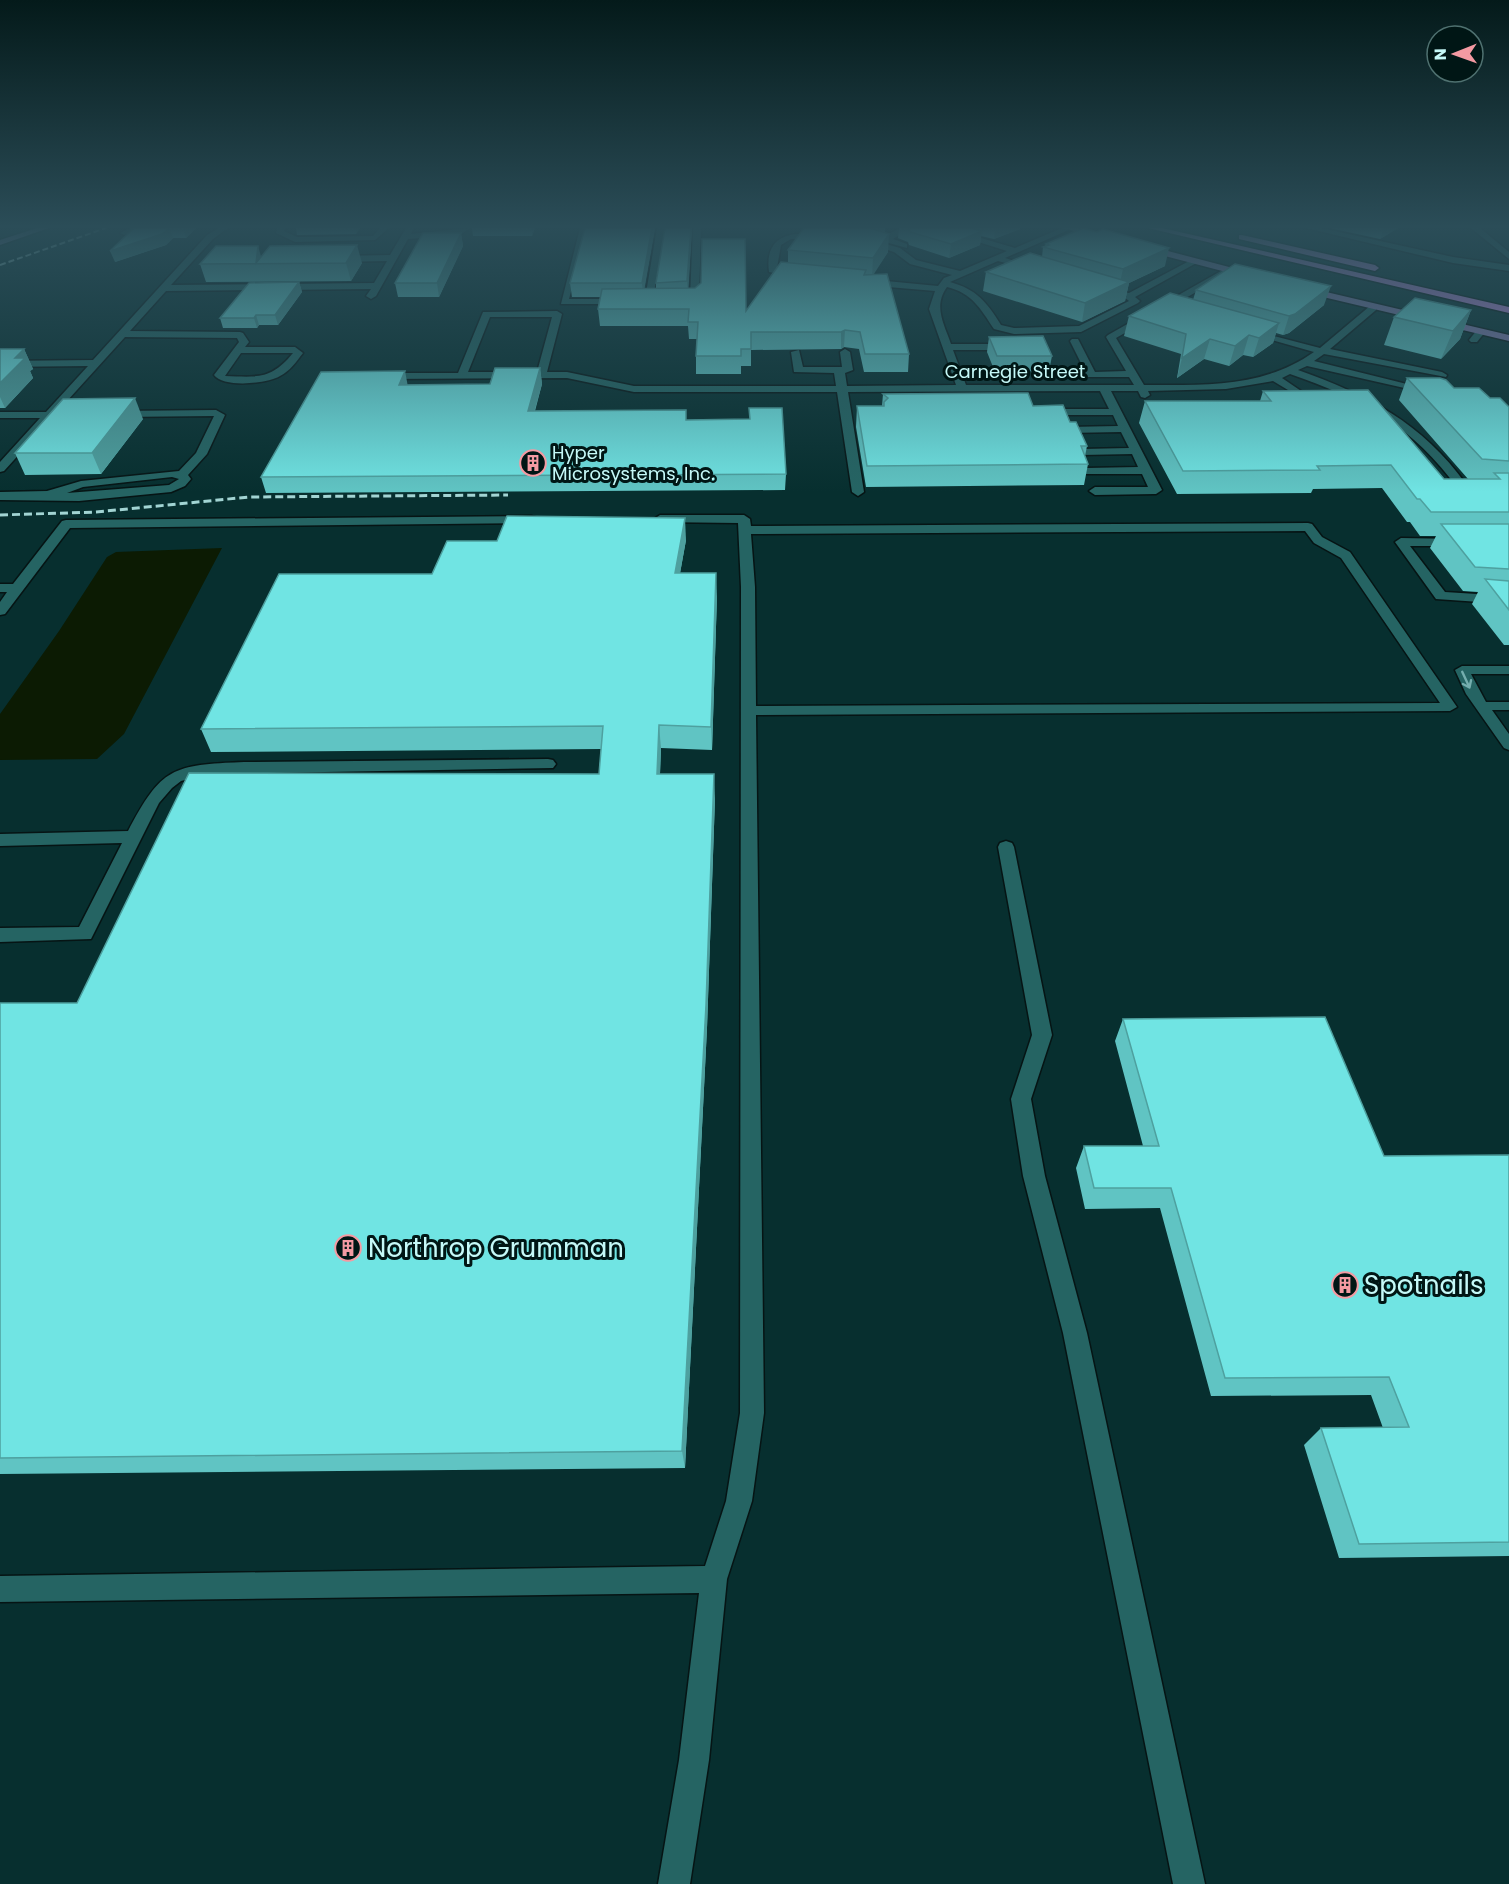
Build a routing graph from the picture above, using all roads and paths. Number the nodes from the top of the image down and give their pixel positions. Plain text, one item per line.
1 (139, 316) edge
2 (485, 316) edge
3 (557, 316) edge
4 (936, 316) edge
5 (990, 316) edge
6 (1106, 316) edge
7 (1149, 316) edge
8 (1363, 316) edge
9 (1402, 316) edge
10 (1242, 329) edge
11 (122, 334) junction
12 (1509, 338) edge
13 (1075, 341) dead end
14 (947, 347) junction
15 (1017, 347) edge
16 (238, 350) junction
17 (1320, 351) junction
18 (796, 352) edge
19 (845, 352) edge
20 (1304, 362) junction
21 (96, 363) junction
22 (0, 364) edge
23 (839, 370) junction
24 (1290, 371) junction
25 (1133, 374) junction
26 (462, 375) junction
27 (542, 375) junction
28 (1442, 375) dead end
29 (367, 376) edge
30 (1274, 377) junction
31 (1104, 388) junction
32 (1140, 388) junction
33 (842, 389) junction
34 (893, 389) junction
35 (962, 389) junction
36 (1005, 389) junction
37 (1442, 396) edge
38 (901, 400) edge
39 (1002, 401) edge
40 (1273, 401) edge
41 (1150, 403) edge
42 (1034, 412) edge
43 (1117, 412) junction
44 (111, 414) edge
45 (0, 415) edge
46 (49, 415) junction
47 (68, 415) edge
48 (39, 425) junction
49 (0, 426) edge
50 (1125, 429) junction
51 (1067, 430) edge
52 (1136, 451) junction
53 (1082, 452) edge
54 (0, 469) edge
55 (1146, 470) junction
56 (1086, 471) edge
57 (1509, 491) edge
58 (858, 492) dead end
59 (1095, 492) dead end
60 (0, 496) edge
61 (645, 519) edge
62 (551, 520) edge
63 (746, 530) junction
64 (1473, 542) edge
65 (9, 588) edge
66 (1509, 600) edge
67 (0, 611) edge
68 (1509, 670) edge
69 (1481, 706) junction
70 (1509, 706) edge
71 (748, 711) junction
72 (1509, 745) edge
73 (548, 764) dead end
74 (133, 837) junction
75 (0, 840) edge
76 (1006, 847) dead end
77 (0, 936) edge
78 (714, 1579) junction
79 (0, 1588) edge
80 (674, 1884) edge
81 (1189, 1884) edge

1 - 11 street
2 - 26 street
3 - 27 street
4 - 14 street
5 - 6 street
7 - 25 street
8 - 17 street, Carnegie Street
9 - 12 main road
10 - 17 street
11 - 16 street
11 - 21 street
13 - 25 street
14 - 15 street
14 - 35 street
16 - 16 street
17 - 20 street, Carnegie Street
17 - 28 street
18 - 23 street
19 - 23 street
20 - 24 street, Carnegie Street
20 - 37 street
21 - 22 street
21 - 46 street
23 - 33 street
24 - 30 street, Carnegie Street
24 - 57 street
25 - 32 street
26 - 27 street, Carnegie Street
26 - 29 street, Carnegie Street
27 - 33 street, Carnegie Street
30 - 32 street, Carnegie Street
30 - 40 street
31 - 32 street, Carnegie Street
31 - 36 street, Carnegie Street
31 - 43 street
32 - 41 street
33 - 34 street, Carnegie Street
33 - 58 street
34 - 35 street, Carnegie Street
34 - 38 street
35 - 36 street, Carnegie Street
36 - 39 street
42 - 43 street
43 - 50 street
44 - 60 street
45 - 46 street
46 - 47 street
46 - 48 street
48 - 49 street
48 - 54 street
50 - 51 street
50 - 52 street
52 - 53 street
52 - 55 street
55 - 56 street
55 - 59 street
61 - 63 street
62 - 65 street
63 - 71 street
63 - 71 street
64 - 66 street
65 - 67 street
68 -> 69 street
69 - 70 street
69 - 72 street
71 - 78 street
73 - 74 street
74 - 75 street
74 - 77 street
76 - 81 street
78 - 79 street
78 - 80 street

